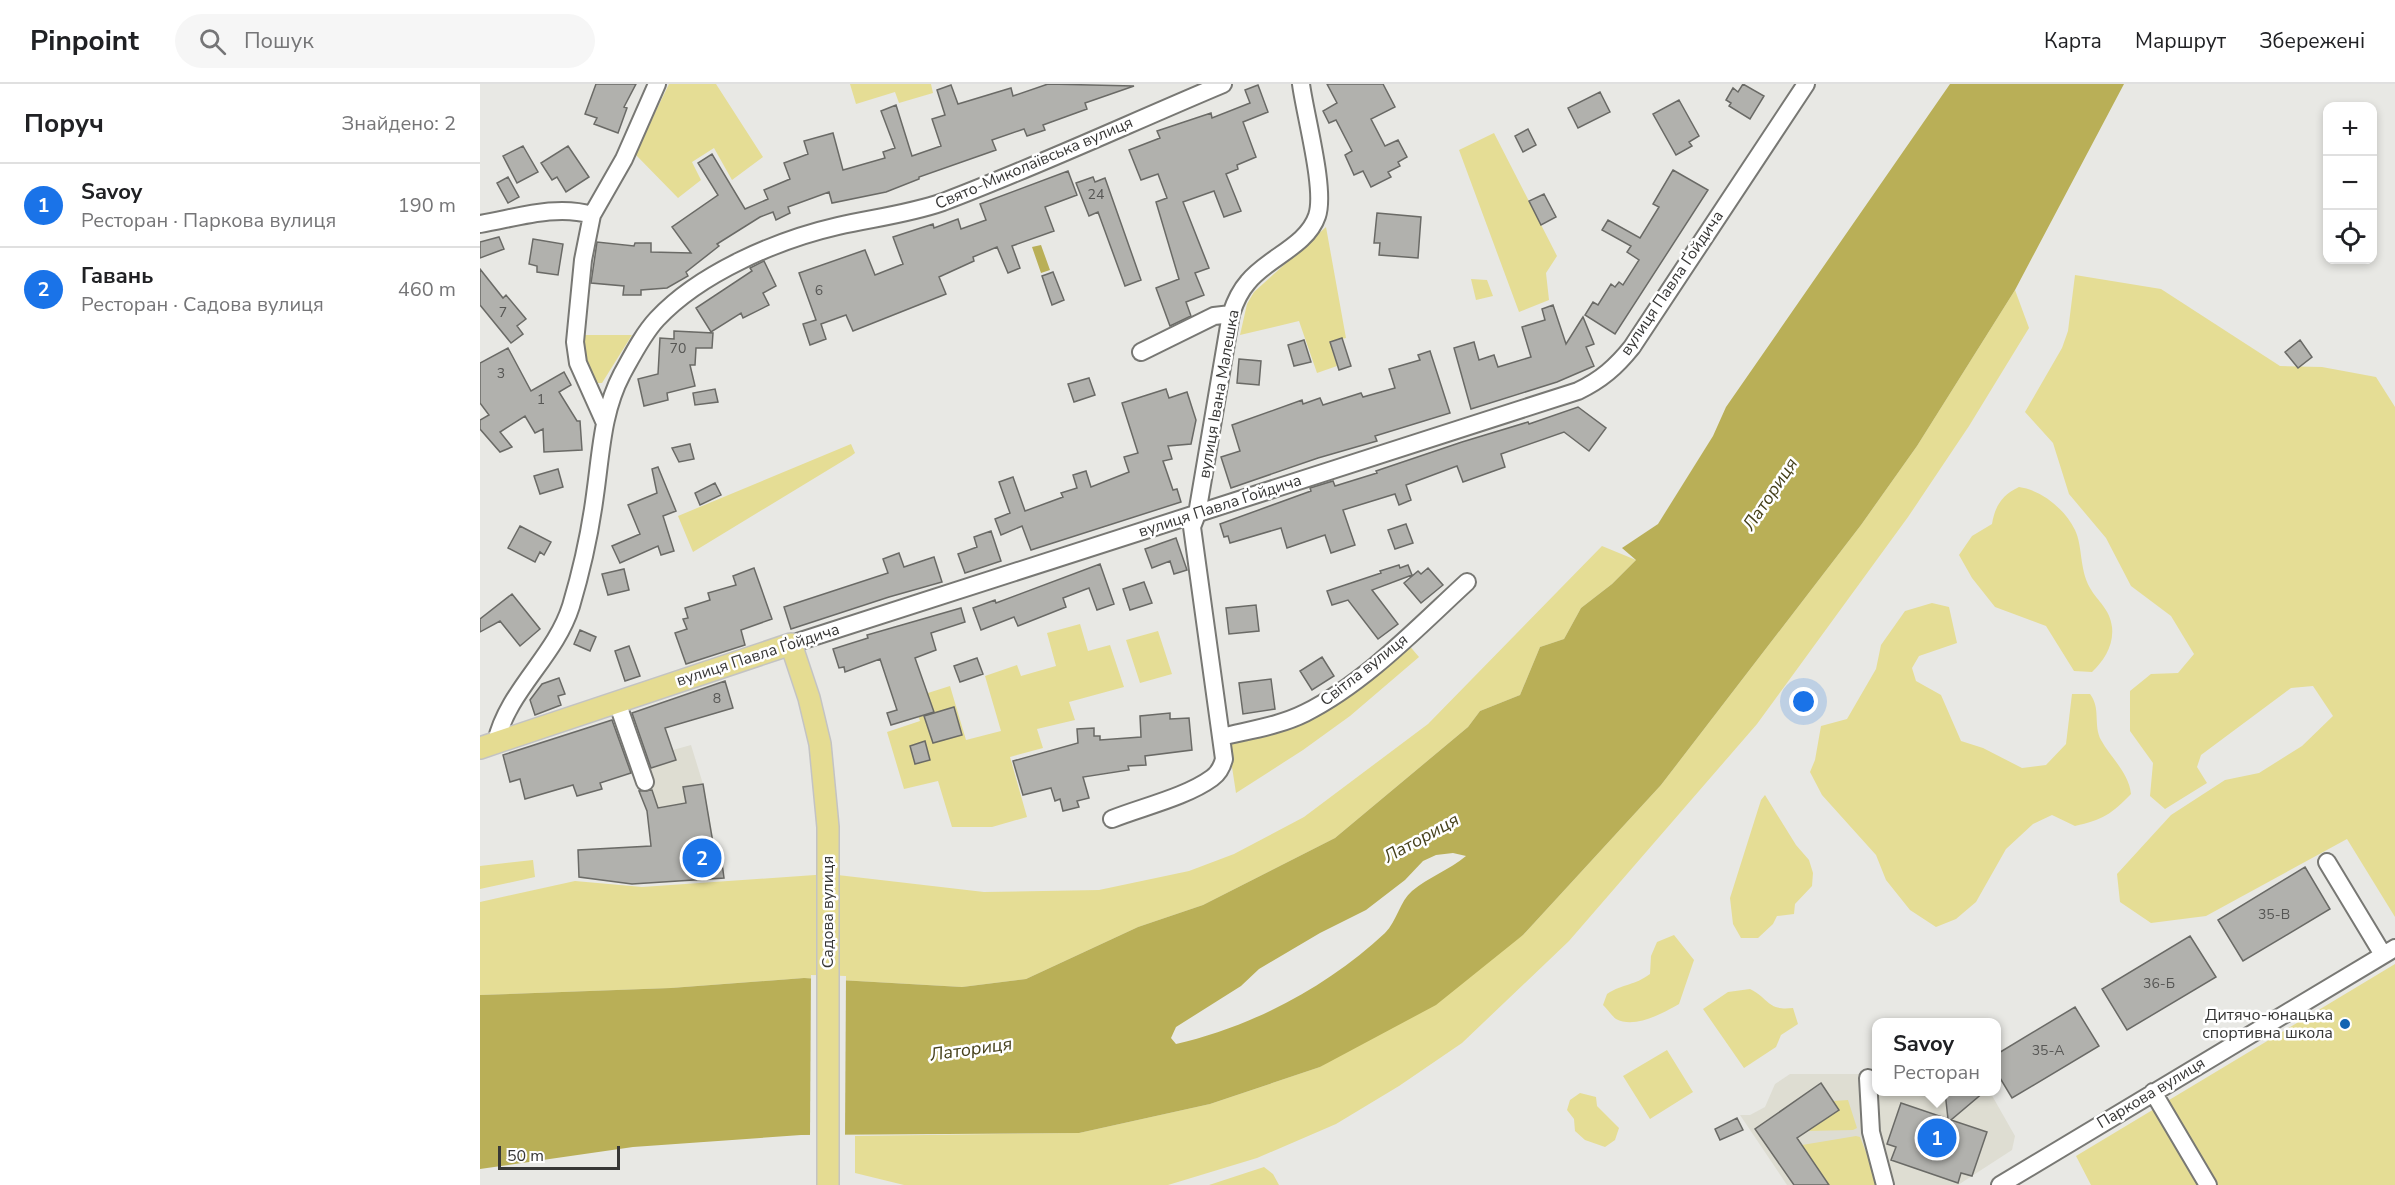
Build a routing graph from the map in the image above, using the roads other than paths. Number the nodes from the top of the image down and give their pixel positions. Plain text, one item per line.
1 (1223, 84) edge
2 (1301, 84) edge
3 (1806, 84) edge
4 (656, 85) edge
5 (592, 215) junction
6 (480, 224) edge
7 (1231, 314) junction
8 (1142, 352) dead end
9 (604, 421) junction
10 (1197, 514) junction
11 (1467, 582) dead end
12 (791, 644) junction
13 (618, 702) junction
14 (1221, 737) junction
15 (488, 745) edge
16 (645, 782) dead end
17 (1112, 819) dead end
18 (2327, 862) dead end
19 (2388, 950) edge
20 (1868, 1078) dead end
21 (2153, 1092) junction
22 (828, 1185) edge
23 (1885, 1185) edge
24 (2000, 1185) edge
25 (2208, 1185) edge

1 - 9 street, Свято-Миколаївська вулиця
2 - 7 street, вулиця Івана Малешка
3 - 10 street, вулиця Павла Ґойдича
4 - 5 street
5 - 6 street
5 - 9 street
7 - 8 street
7 - 10 street, вулиця Івана Малешка
9 - 15 street, Свято-Миколаївська вулиця
10 - 12 street, вулиця Павла Ґойдича
10 - 14 street, вулиця Івана Малешка
11 - 14 street, Світла вулиця
12 - 13 main road, вулиця Павла Ґойдича
12 - 22 main road, Садова вулиця
13 - 15 main road, вулиця Павла Ґойдича
13 - 16 street
14 - 17 street
18 - 19 street
19 - 21 street, Паркова вулиця
20 - 23 street
21 - 24 street, Паркова вулиця
21 - 25 street

